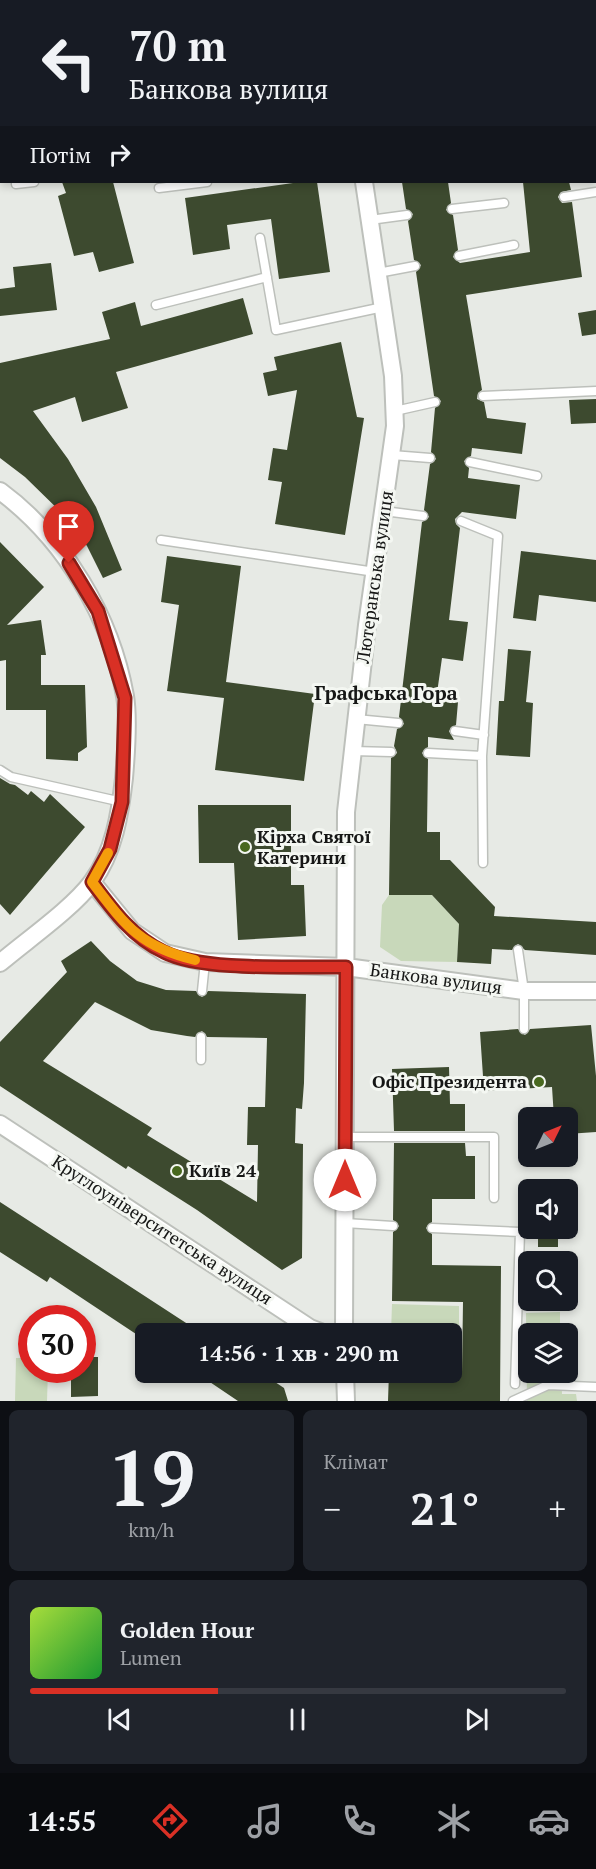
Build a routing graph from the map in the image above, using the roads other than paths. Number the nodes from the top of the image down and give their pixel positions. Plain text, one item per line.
1 (25, 183) edge
2 (199, 183) edge
3 (364, 183) edge
4 (16, 184) dead end
5 (159, 188) dead end
6 (596, 192) edge
7 (564, 197) dead end
8 (504, 203) dead end
9 (452, 210) dead end
10 (407, 215) dead end
11 (369, 220) junction
12 (260, 238) dead end
13 (514, 245) dead end
14 (459, 256) dead end
15 (415, 266) dead end
16 (378, 273) junction
17 (267, 277) junction
18 (156, 305) dead end
19 (383, 307) junction
20 (596, 391) edge
21 (483, 396) dead end
22 (435, 402) dead end
23 (395, 411) junction
24 (392, 455) junction
25 (430, 458) dead end
26 (470, 462) dead end
27 (537, 476) dead end
28 (0, 491) edge
29 (384, 511) junction
30 (423, 516) dead end
31 (461, 521) dead end
32 (161, 540) dead end
33 (375, 572) junction
34 (356, 719) junction
35 (398, 723) dead end
36 (455, 731) dead end
37 (484, 735) junction
38 (353, 752) junction
39 (391, 752) dead end
40 (428, 753) dead end
41 (482, 756) junction
42 (0, 770) edge
43 (122, 802) junction
44 (483, 863) dead end
45 (92, 882) junction
46 (518, 950) dead end
47 (205, 962) junction
48 (0, 963) edge
49 (346, 967) junction
50 (202, 991) dead end
51 (524, 991) junction
52 (596, 991) edge
53 (524, 1029) dead end
54 (201, 1037) dead end
55 (201, 1060) dead end
56 (0, 1124) edge
57 (345, 1137) junction
58 (494, 1198) dead end
59 (345, 1223) junction
60 (393, 1226) dead end
61 (432, 1228) dead end
62 (302, 1323) edge
63 (345, 1323) edge
64 (345, 1383) edge
65 (515, 1384) dead end
66 (596, 1387) edge
67 (346, 1401) edge
68 (513, 1401) edge

1 - 4 lane
2 - 5 lane
3 - 11 street, Лютеранська вулиця
6 - 7 lane
8 - 9 lane
10 - 11 lane
11 - 16 street, Лютеранська вулиця
12 - 17 lane
13 - 14 lane
15 - 16 lane
16 - 19 street, Лютеранська вулиця
17 - 18 lane
17 - 19 lane
19 - 23 street, Лютеранська вулиця
20 - 21 lane
22 - 23 lane
23 - 24 street, Лютеранська вулиця
24 - 25 lane
24 - 29 street, Лютеранська вулиця
26 - 27 lane
28 - 43 street
29 - 30 lane
29 - 33 street, Лютеранська вулиця
31 - 37 lane
32 - 33 lane
33 - 34 street, Лютеранська вулиця
34 - 35 lane
34 - 38 street, Лютеранська вулиця
36 - 37 lane
37 - 41 lane
38 - 39 lane
38 - 49 street, Лютеранська вулиця
40 - 41 lane
41 - 44 lane
42 - 43 lane
43 - 45 street
45 - 47 street, Банкова вулиця
45 - 48 street
46 - 51 lane
47 - 49 street, Банкова вулиця
47 - 50 lane
49 - 51 street, Банкова вулиця
49 - 57 street, Лютеранська вулиця
51 - 52 street, Банкова вулиця
51 - 53 lane
54 - 55 lane
56 - 62 street, Круглоуніверситетська вулиця
57 - 58 lane
57 - 59 street, Лютеранська вулиця
59 - 60 lane
59 - 63 street, Лютеранська вулиця
61 - 65 lane
64 - 67 street
66 - 68 lane

